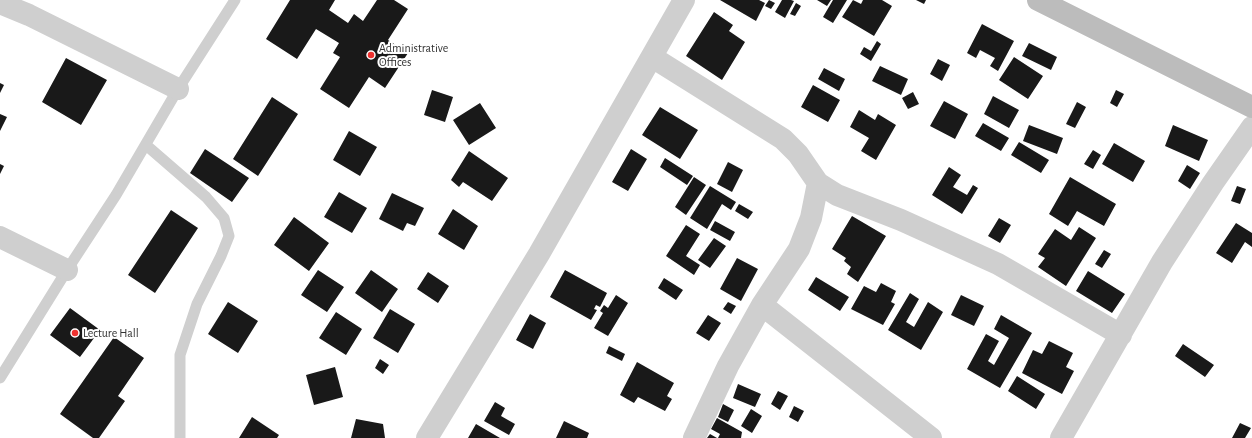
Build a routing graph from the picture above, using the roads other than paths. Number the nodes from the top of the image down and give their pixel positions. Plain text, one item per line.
1 (235, 0) edge
2 (684, 0) edge
3 (1038, 0) edge
4 (0, 3) edge
5 (652, 57) junction
6 (178, 89) junction
7 (1252, 107) edge
8 (1252, 126) edge
9 (146, 144) junction
10 (818, 183) junction
11 (0, 237) edge
12 (67, 270) junction
13 (762, 304) junction
14 (1121, 335) junction
15 (0, 378) edge
16 (180, 438) edge
17 (427, 438) edge
18 (694, 438) edge
19 (931, 438) edge
20 (1061, 438) edge

1 - 6 lane
2 - 5 street
3 - 7 main road
4 - 6 street
5 - 10 street
5 - 17 street
6 - 9 lane
8 - 14 street
9 - 12 lane
9 - 16 lane
10 - 13 street
10 - 14 street
11 - 12 street
12 - 15 lane
13 - 18 street
13 - 19 street
14 - 20 street

